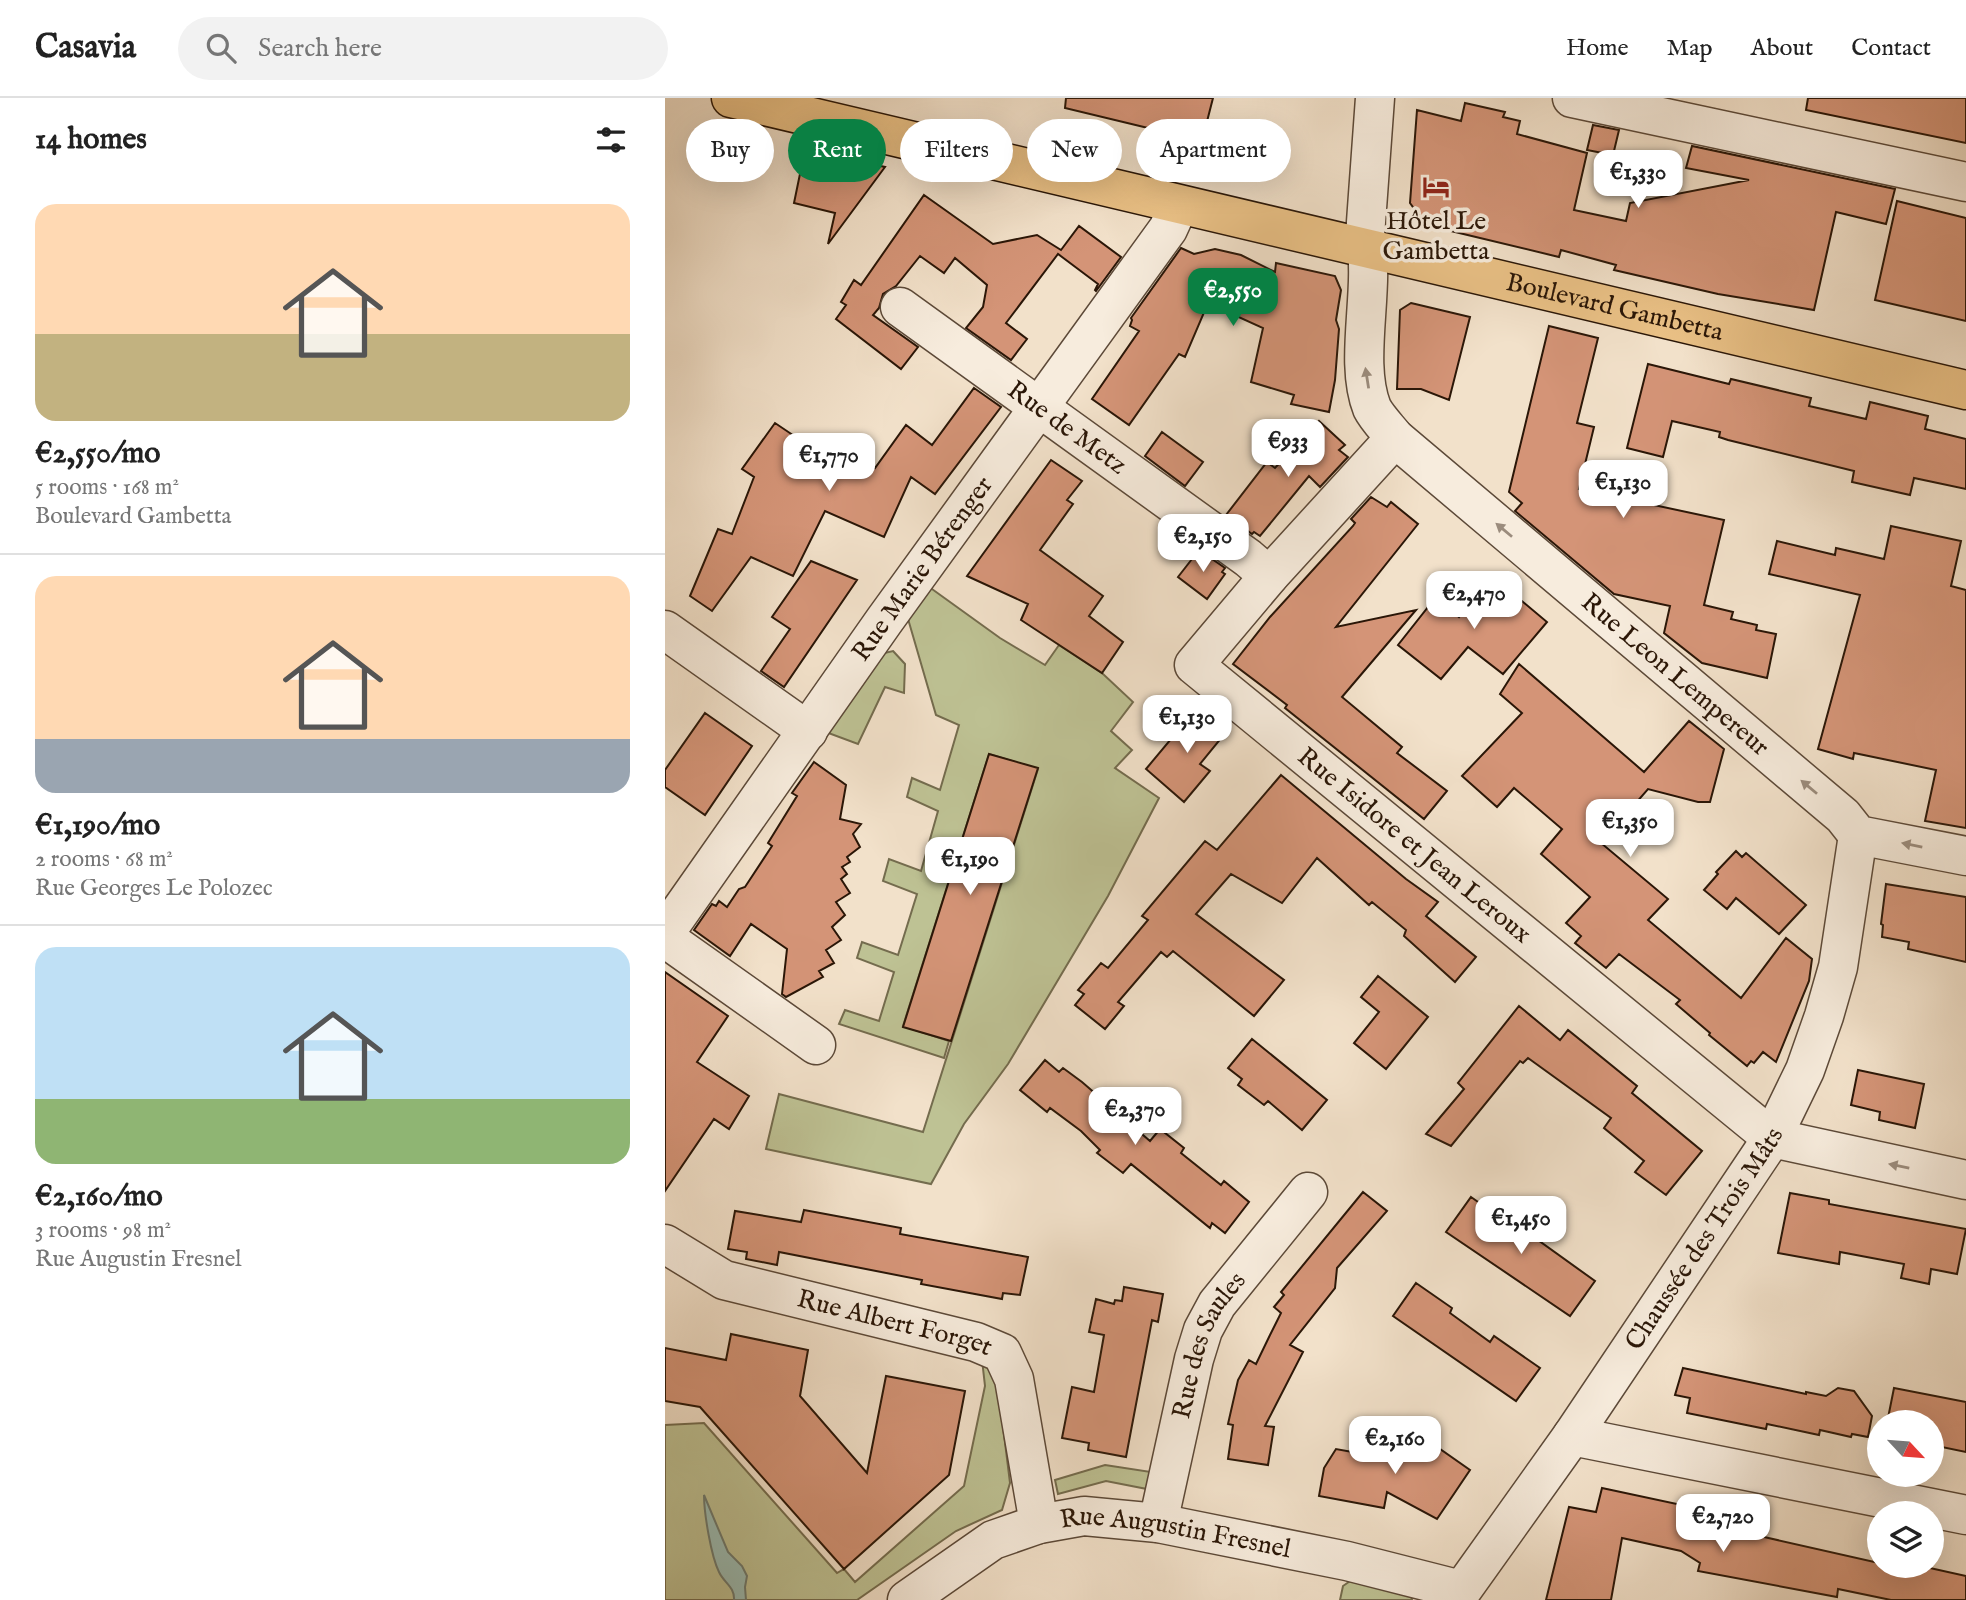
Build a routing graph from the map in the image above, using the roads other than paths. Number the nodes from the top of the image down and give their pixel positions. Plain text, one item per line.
1 (731, 98) edge
2 (1375, 98) edge
3 (1572, 98) edge
4 (1966, 182) edge
5 (1179, 205) junction
6 (1368, 250) junction
7 (900, 307) dead end
8 (1966, 390) edge
9 (1040, 407) junction
10 (1395, 438) junction
11 (1269, 576) junction
12 (665, 630) edge
13 (808, 731) junction
14 (1858, 835) junction
15 (1966, 856) edge
16 (665, 936) edge
17 (815, 1045) dead end
18 (1772, 1138) junction
19 (1966, 1181) edge
20 (1308, 1192) dead end
21 (665, 1244) edge
22 (1572, 1436) junction
23 (1966, 1515) edge
24 (1158, 1523) junction
25 (1039, 1524) junction
26 (1458, 1595) edge
27 (907, 1600) edge

1 - 5 main road, Boulevard Gambetta
2 - 6 street, Rue Leon Lempereur
3 - 4 street
5 - 6 main road, Boulevard Gambetta
5 - 9 street, Rue Marie Bérenger
6 - 8 main road, Boulevard Gambetta
10 -> 6 street, Rue Leon Lempereur
7 - 9 street, Rue de Metz
9 - 11 street, Rue de Metz
9 - 13 street, Rue Marie Bérenger
10 - 11 street, Rue Isidore et Jean Leroux
14 -> 10 street, Rue Leon Lempereur
11 - 18 street, Rue Isidore et Jean Leroux
12 - 13 street
13 - 16 street, Rue Marie Bérenger
15 -> 14 street
14 - 18 street, Chaussée des Trois Mâts
16 - 17 street
19 -> 18 street
18 - 22 street, Chaussée des Trois Mâts
20 - 24 street, Rue des Saules
21 - 25 street, Rue Albert Forget
22 - 23 street
22 - 26 street, Chaussée des Trois Mâts
24 - 25 street, Rue Augustin Fresnel
24 - 26 street, Rue Augustin Fresnel
25 - 27 street, Rue Augustin Fresnel

